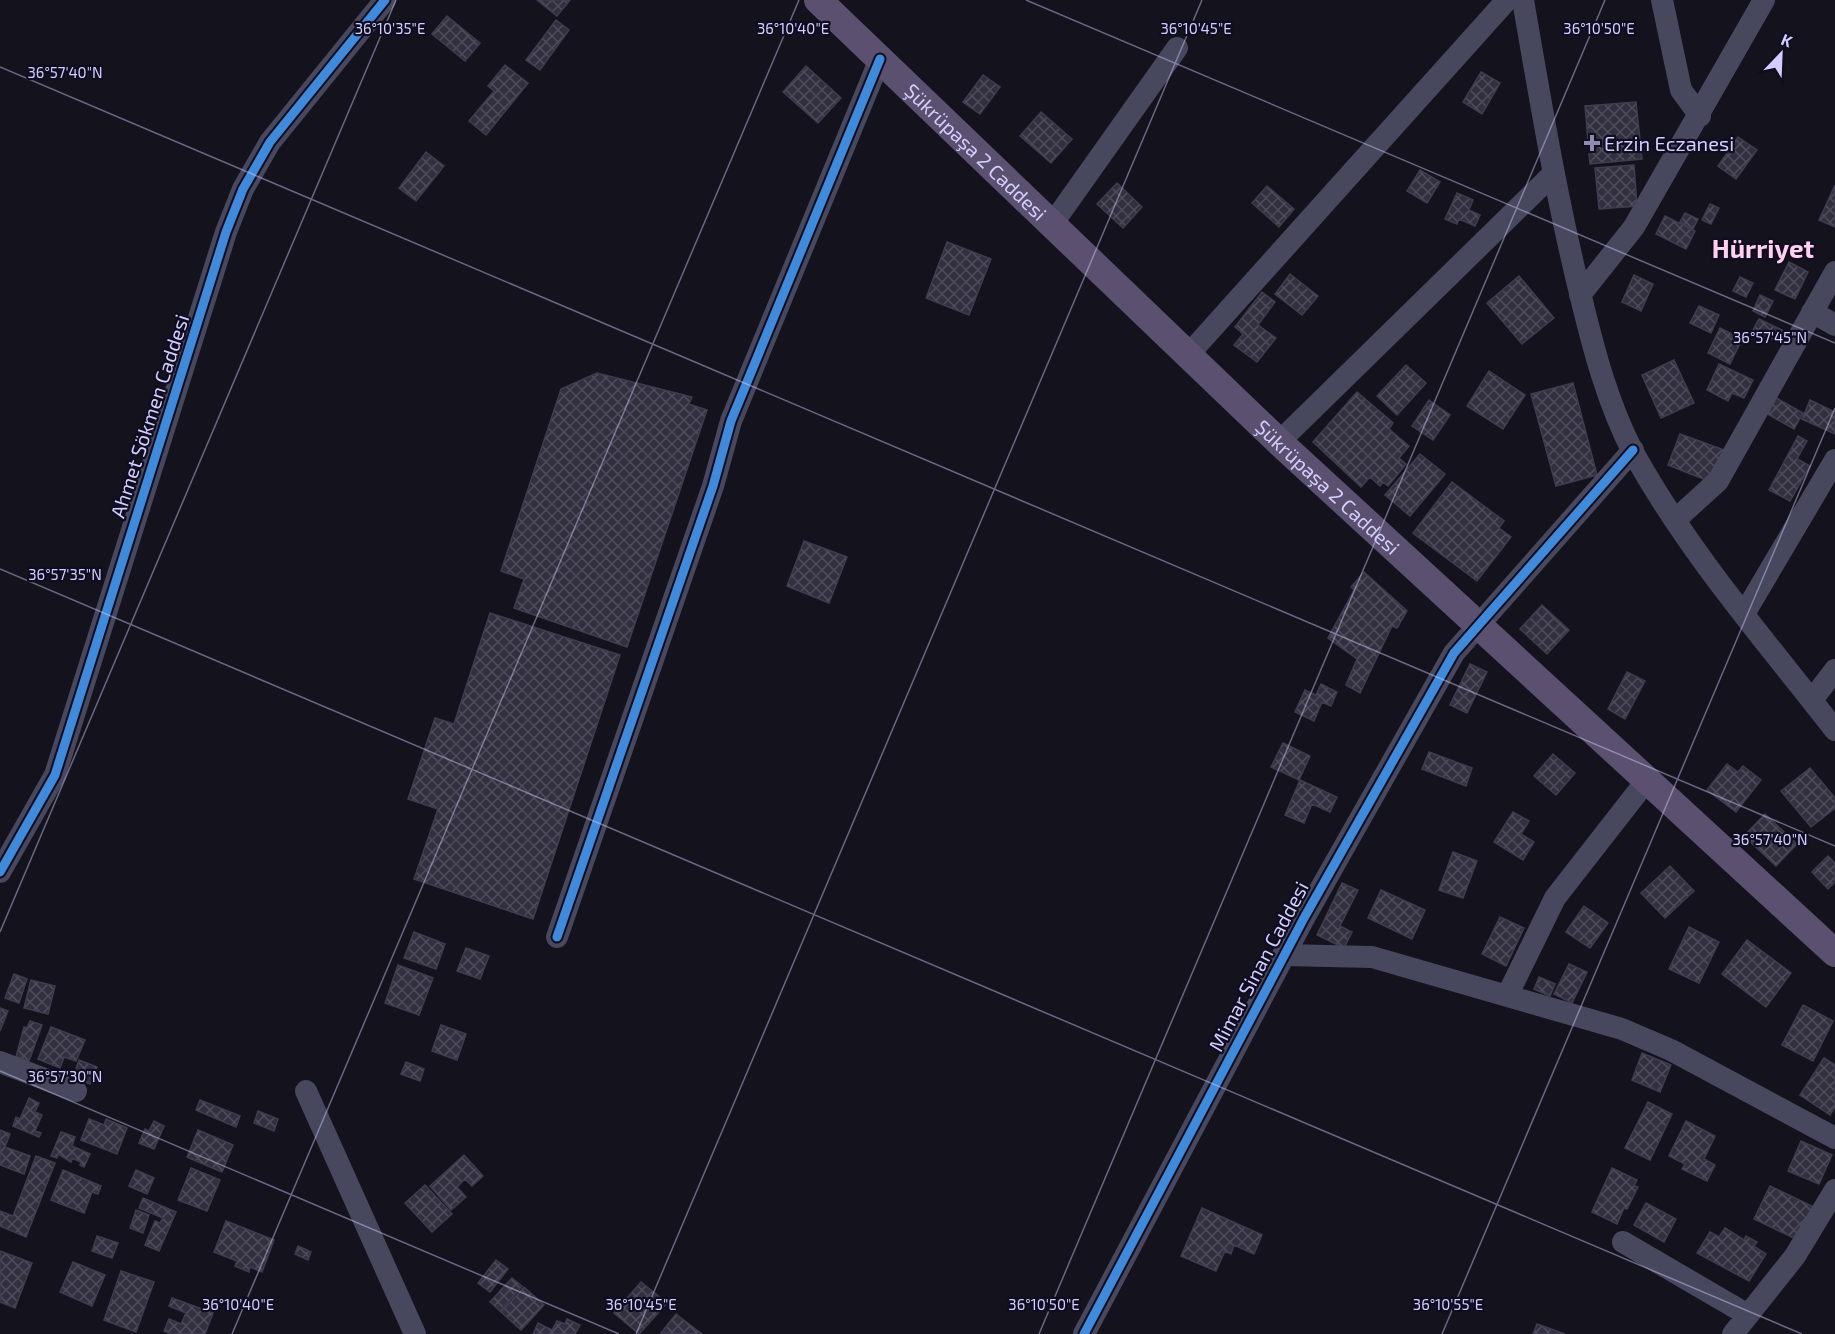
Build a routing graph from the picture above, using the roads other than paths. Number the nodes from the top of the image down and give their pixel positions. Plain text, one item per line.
1 (385, 0) edge
2 (1507, 0) edge
3 (1522, 0) edge
4 (1662, 0) edge
5 (1764, 0) edge
6 (825, 3) edge
7 (1177, 48) dead end
8 (880, 58) junction
9 (1700, 116) junction
10 (1553, 174) junction
11 (1053, 223) junction
12 (1835, 272) edge
13 (1580, 295) junction
14 (1812, 312) junction
15 (1835, 325) edge
16 (1189, 354) junction
17 (1279, 442) junction
18 (1633, 450) junction
19 (1835, 460) edge
20 (1675, 520) junction
21 (1744, 614) junction
22 (1480, 626) junction
23 (1835, 670) edge
24 (1812, 700) junction
25 (1835, 730) edge
26 (1647, 780) junction
27 (0, 872) edge
28 (557, 937) dead end
29 (1835, 953) edge
30 (1283, 955) junction
31 (1508, 994) junction
32 (0, 1062) edge
33 (76, 1091) dead end
34 (306, 1091) dead end
35 (1835, 1138) edge
36 (1835, 1190) edge
37 (1623, 1242) dead end
38 (1748, 1315) junction
39 (415, 1334) edge
40 (1084, 1334) edge
41 (1733, 1334) edge

1 - 27 street, Ahmet Sökmen Caddesi
2 - 16 street
3 - 10 street
4 - 9 street
5 - 9 street
6 - 8 main road, Şükrüpaşa 2 Caddesi
7 - 11 street
8 - 11 main road, Şükrüpaşa 2 Caddesi
8 - 28 street
9 - 13 street
10 - 13 street
10 - 17 street
11 - 16 main road, Şükrüpaşa 2 Caddesi
12 - 14 street
13 - 18 street
14 - 15 street
14 - 20 street
16 - 17 main road, Şükrüpaşa 2 Caddesi
17 - 22 main road, Şükrüpaşa 2 Caddesi
18 - 20 street
18 - 22 street, Mimar Sinan Caddesi
19 - 21 street
20 - 21 street
21 - 24 street
22 - 26 main road, Şükrüpaşa 2 Caddesi
22 - 30 street, Mimar Sinan Caddesi
23 - 24 street
24 - 25 street
26 - 29 main road, Şükrüpaşa 2 Caddesi
26 - 31 street
30 - 31 street
30 - 40 street, Mimar Sinan Caddesi
31 - 35 street
32 - 33 street
34 - 39 street
36 - 38 street
37 - 38 street
38 - 41 street

